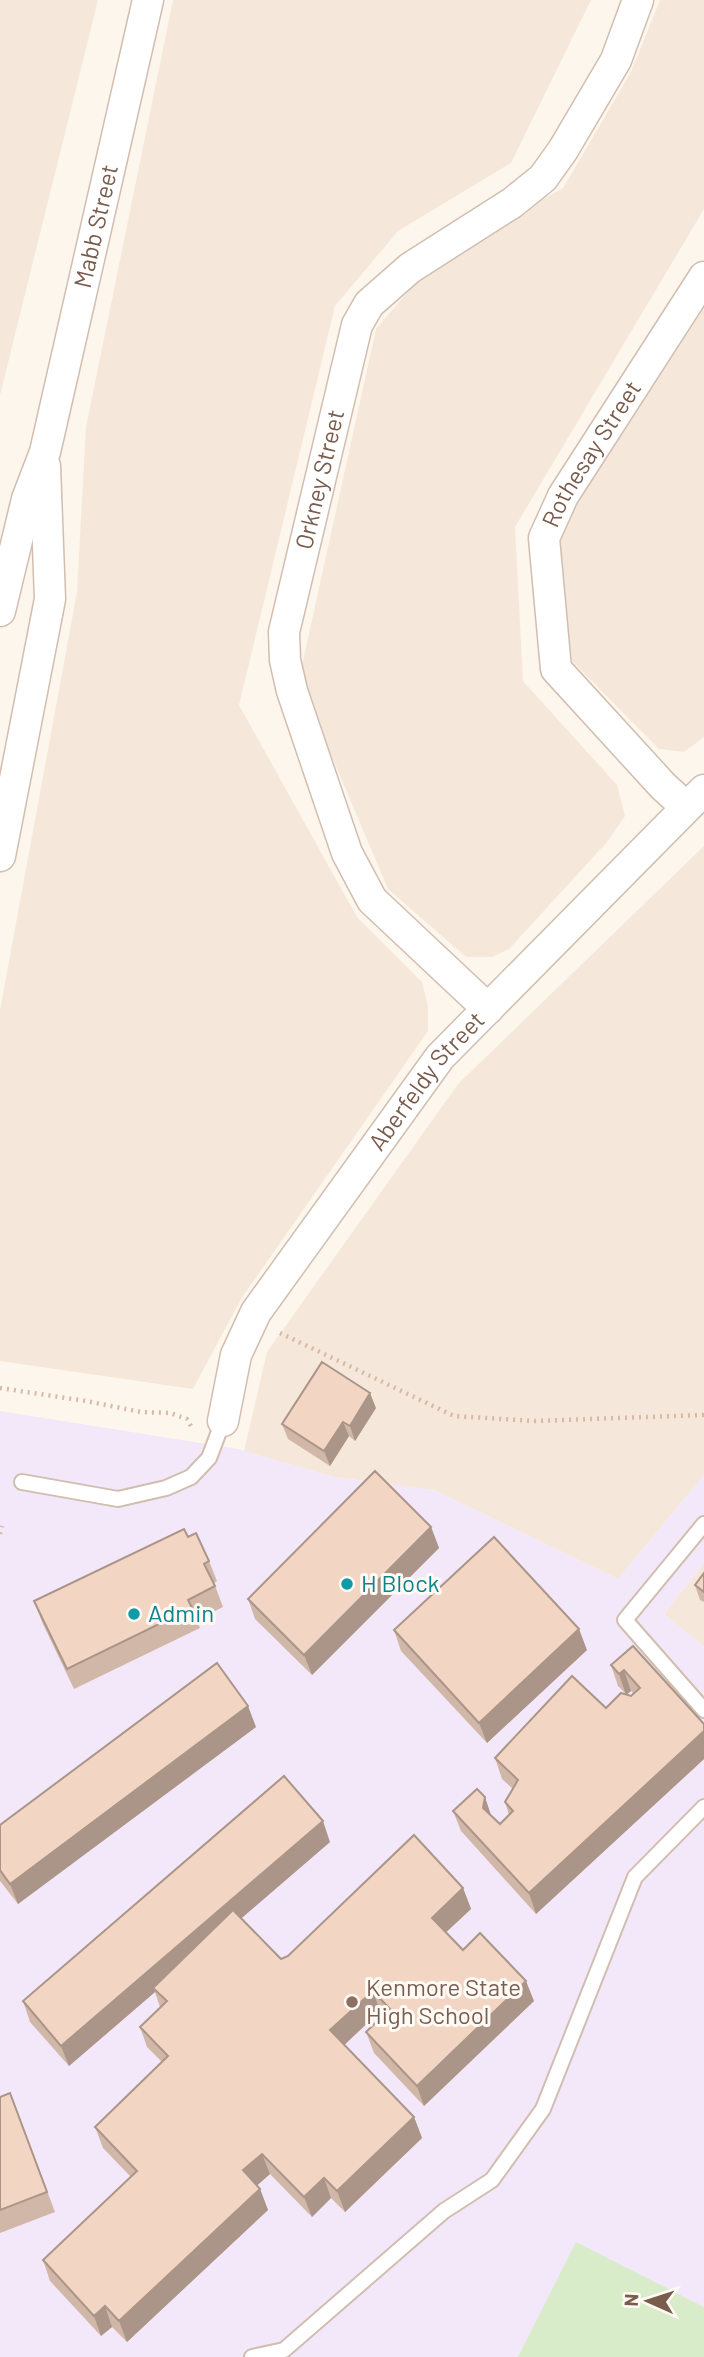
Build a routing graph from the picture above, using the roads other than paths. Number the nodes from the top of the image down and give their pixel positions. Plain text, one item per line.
1 (148, 0) edge
2 (638, 0) edge
3 (704, 277) edge
4 (45, 452) junction
5 (0, 611) edge
6 (695, 799) edge
7 (0, 856) edge
8 (488, 1009) junction
9 (223, 1421) joint
10 (22, 1482) dead end
11 (704, 1524) edge
12 (704, 1710) edge
13 (704, 1807) edge
14 (252, 2357) edge

1 - 4 street, Mabb Street
2 - 8 street, Orkney Street
3 - 6 street, Rothesay Street
4 - 5 street, Mabb Street
4 - 7 street, Mabb Street
6 - 8 street, Aberfeldy Street
8 - 9 street, Aberfeldy Street
9 - 10 lane
11 - 12 lane
13 - 14 lane

